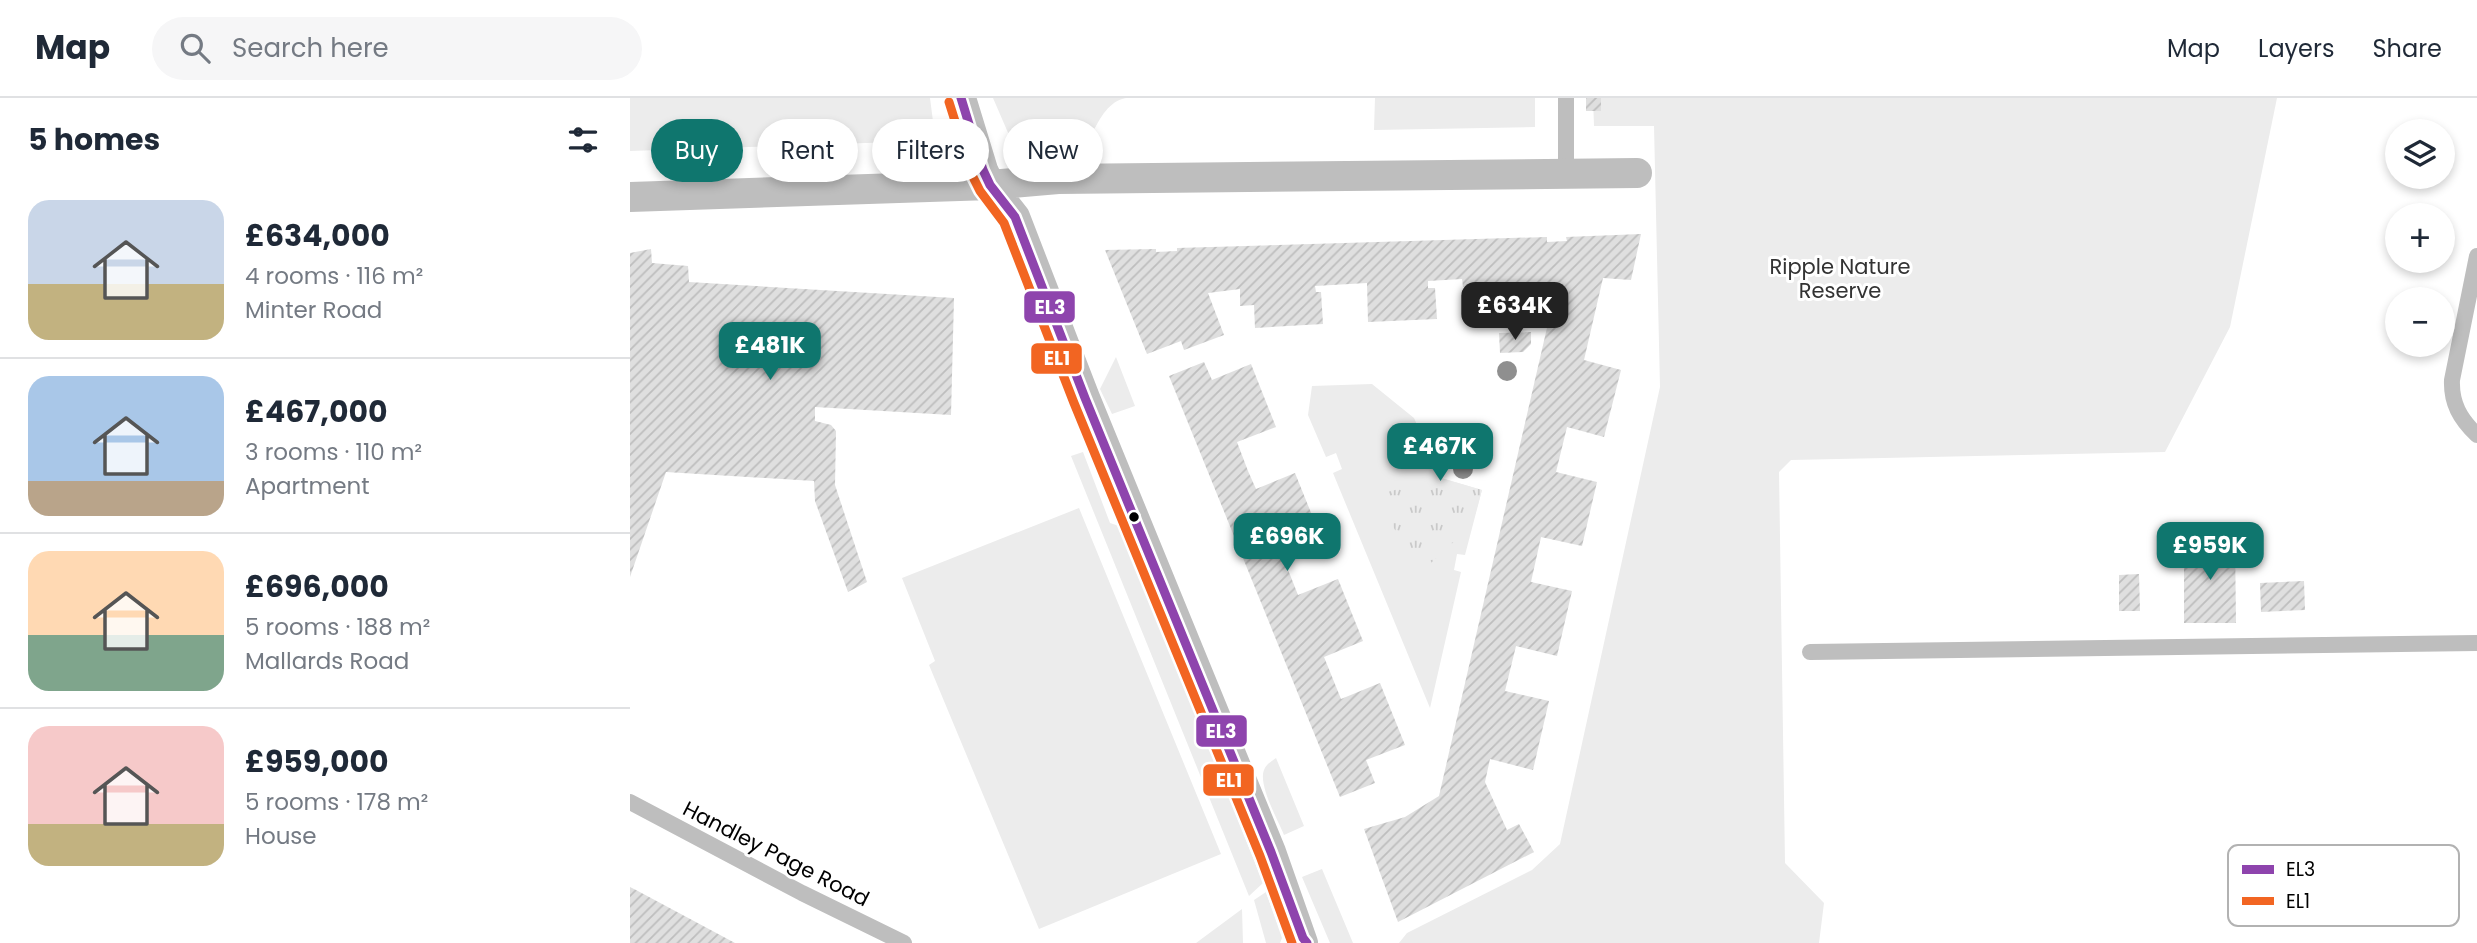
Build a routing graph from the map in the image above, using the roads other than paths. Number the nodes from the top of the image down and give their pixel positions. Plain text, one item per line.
1 (961, 98) edge
2 (1566, 98) edge
3 (1566, 172) junction
4 (1637, 173) dead end
5 (990, 185) junction
6 (630, 197) edge
7 (2477, 256) edge
8 (2477, 435) edge
9 (2477, 643) edge
10 (1810, 652) dead end
11 (630, 802) edge
12 (1304, 941) edge
13 (904, 943) edge

1 - 5 street
2 - 3 lane
3 - 4 street
3 - 5 street
5 - 6 street
5 - 12 street
7 - 8 lane
9 - 10 lane
11 - 13 lane, Handley Page Road

